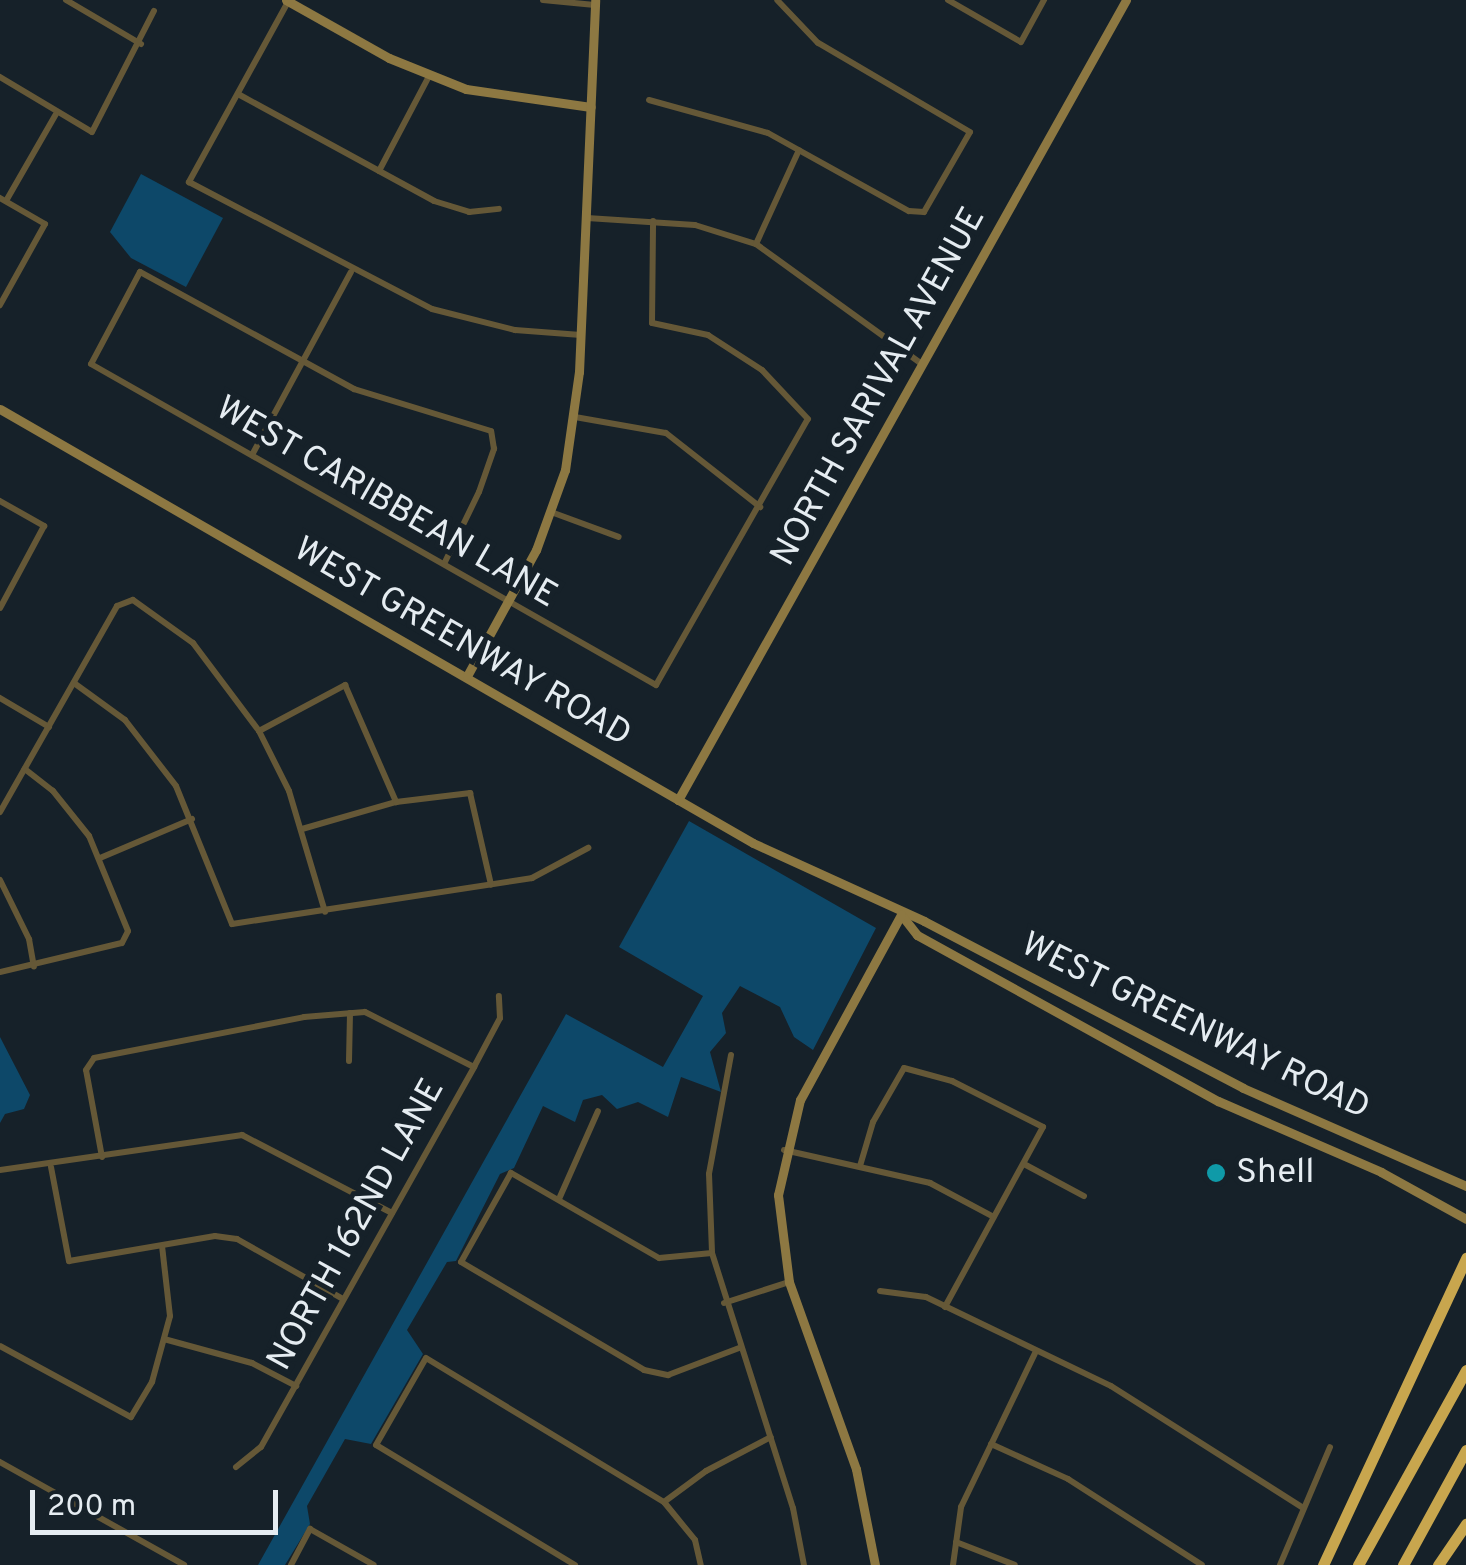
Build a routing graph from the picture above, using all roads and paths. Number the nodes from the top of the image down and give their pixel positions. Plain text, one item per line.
1 (66, 0) edge
2 (288, 0) edge
3 (544, 0) edge
4 (777, 0) edge
5 (948, 0) edge
6 (1044, 0) edge
7 (1126, 0) edge
8 (595, 2) edge
9 (154, 11) dead end
10 (142, 44) junction
11 (429, 76) junction
12 (0, 77) edge
13 (238, 94) junction
14 (649, 100) dead end
15 (592, 107) junction
16 (56, 114) junction
17 (799, 150) junction
18 (379, 171) junction
19 (3, 200) edge
20 (499, 208) dead end
21 (588, 218) junction
22 (652, 221) junction
23 (756, 244) junction
24 (351, 272) junction
25 (0, 306) edge
26 (581, 335) junction
27 (301, 363) junction
28 (923, 365) junction
29 (0, 409) edge
30 (575, 417) junction
31 (252, 456) junction
32 (0, 501) edge
33 (760, 507) junction
34 (552, 512) junction
35 (618, 537) dead end
36 (444, 564) junction
37 (509, 602) junction
38 (0, 608) edge
39 (466, 676) junction
40 (74, 683) junction
41 (0, 698) edge
42 (49, 727) junction
43 (259, 731) junction
44 (25, 769) junction
45 (678, 800) junction
46 (396, 802) junction
47 (0, 812) edge
48 (192, 819) junction
49 (302, 829) junction
50 (588, 848) dead end
51 (100, 858) junction
52 (0, 880) edge
53 (491, 885) junction
54 (325, 912) junction
55 (901, 915) junction
56 (34, 966) junction
57 (0, 972) edge
58 (499, 996) dead end
59 (350, 1012) junction
60 (732, 1055) dead end
61 (349, 1061) dead end
62 (474, 1067) junction
63 (598, 1110) dead end
64 (784, 1150) junction
65 (102, 1158) junction
66 (1024, 1164) junction
67 (860, 1166) junction
68 (51, 1167) junction
69 (0, 1170) edge
70 (1466, 1186) edge
71 (1084, 1196) dead end
72 (559, 1198) junction
73 (392, 1212) junction
74 (994, 1217) junction
75 (1466, 1219) edge
76 (162, 1246) junction
77 (712, 1253) junction
78 (1466, 1258) edge
79 (789, 1282) junction
80 (880, 1292) dead end
81 (344, 1299) junction
82 (724, 1303) junction
83 (945, 1307) junction
84 (164, 1339) junction
85 (0, 1346) edge
86 (739, 1348) junction
87 (1036, 1353) junction
88 (1466, 1370) edge
89 (296, 1386) junction
90 (771, 1438) junction
91 (991, 1444) junction
92 (1330, 1446) dead end
93 (1466, 1450) edge
94 (0, 1462) edge
95 (236, 1467) dead end
96 (664, 1502) junction
97 (1303, 1508) junction
98 (1466, 1524) edge
99 (956, 1542) junction
100 (184, 1565) edge
101 (291, 1565) edge
102 (374, 1565) edge
103 (575, 1565) edge
104 (701, 1565) edge
105 (804, 1565) edge
106 (875, 1565) edge
107 (953, 1565) edge
108 (1014, 1565) edge
109 (1202, 1565) edge
110 (1280, 1565) edge
111 (1323, 1565) edge
112 (1358, 1565) edge
113 (1402, 1565) edge
114 (1438, 1565) edge

1 - 10 street
2 - 11 main road
2 - 13 street
3 - 8 street
4 - 17 street
5 - 6 street
7 - 28 main road, NORTH SARIVAL AVENUE
8 - 15 main road
9 - 10 street
10 - 16 street
11 - 15 main road
11 - 18 street
12 - 16 street
13 - 18 street
13 - 24 street
14 - 17 street
15 - 21 main road
16 - 19 street
17 - 23 street
18 - 20 street
19 - 25 street
21 - 22 street
21 - 26 main road
22 - 23 street
22 - 33 street
23 - 28 street
24 - 26 street
24 - 27 street
26 - 30 main road
27 - 31 street
27 - 31 street, WEST CARIBBEAN LANE
27 - 36 street
28 - 45 main road, NORTH SARIVAL AVENUE
29 - 39 main road, WEST GREENWAY ROAD
30 - 33 street
30 - 34 main road
31 - 36 street, WEST CARIBBEAN LANE
32 - 38 street
33 - 37 street, WEST CARIBBEAN LANE
34 - 35 street
34 - 37 main road
36 - 37 street, WEST CARIBBEAN LANE
37 - 39 main road
39 - 45 main road, WEST GREENWAY ROAD
40 - 42 street
40 - 43 street
40 - 48 street
41 - 42 street
42 - 44 street
43 - 46 street
43 - 49 street
44 - 47 street
44 - 51 street
45 - 55 main road, WEST GREENWAY ROAD
46 - 49 street
46 - 53 street
48 - 51 street
48 - 54 street
49 - 54 street
50 - 53 street
51 - 56 street
52 - 56 street
53 - 54 street
55 - 64 main road
55 - 70 main road, WEST GREENWAY ROAD
55 - 75 main road, WEST GREENWAY ROAD
56 - 57 street
58 - 62 street, NORTH 162ND LANE
59 - 61 street
59 - 62 street
59 - 65 street
60 - 77 street
62 - 73 street, NORTH 162ND LANE
63 - 72 street
64 - 67 street
64 - 79 main road
65 - 68 street
65 - 73 street
66 - 67 street
66 - 71 street
66 - 74 street
67 - 74 street
68 - 69 street
68 - 76 street
72 - 77 street
72 - 86 street
73 - 81 street, NORTH 162ND LANE
74 - 83 street
76 - 81 street
76 - 84 street
77 - 82 street
78 - 111 highway
79 - 82 street
79 - 106 main road
80 - 83 street
81 - 89 street, NORTH 162ND LANE
82 - 86 street
83 - 87 street
84 - 85 street
84 - 89 street
86 - 90 street
87 - 91 street
87 - 97 street
88 - 112 highway
89 - 95 street, NORTH 162ND LANE
90 - 96 street
90 - 105 street
91 - 99 street
91 - 109 street
92 - 97 street
93 - 113 highway
94 - 100 street
96 - 103 street
96 - 104 street
97 - 110 street
98 - 114 highway
99 - 107 street
99 - 108 street
101 - 102 street

